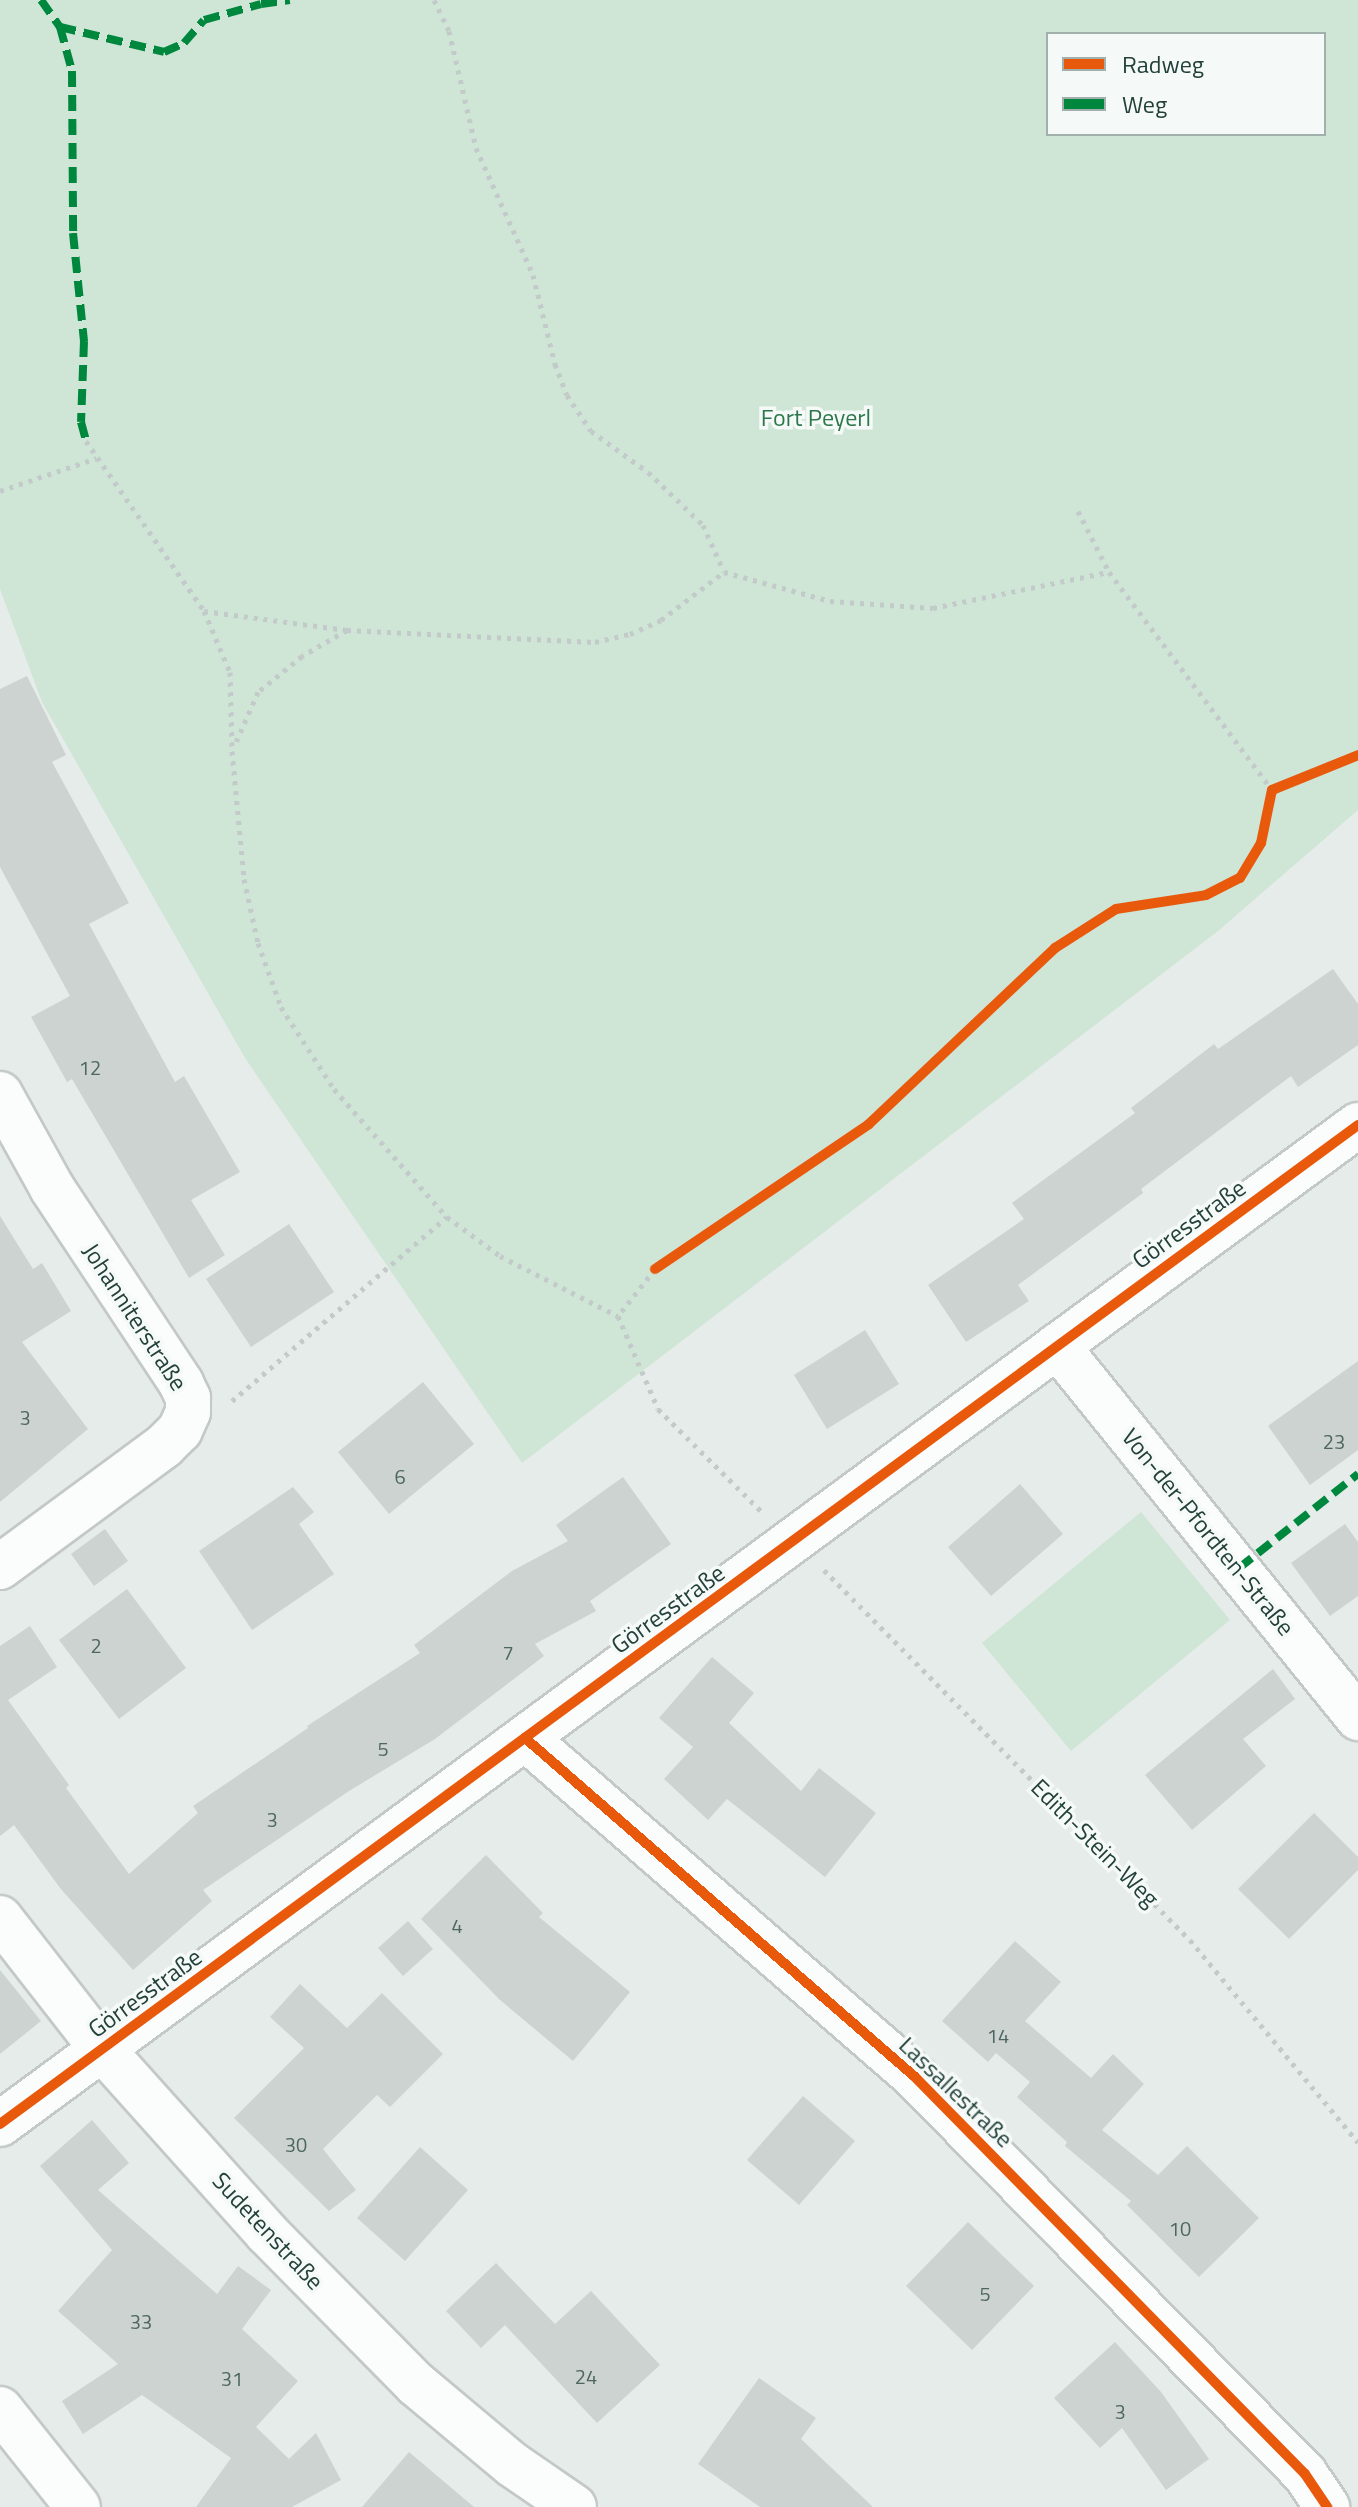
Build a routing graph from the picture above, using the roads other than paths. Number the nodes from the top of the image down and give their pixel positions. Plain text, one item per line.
1 (0, 1094) edge
2 (1358, 1125) edge
3 (1057, 1346) junction
4 (0, 1567) edge
5 (1358, 1718) edge
6 (525, 1738) junction
7 (0, 1918) edge
8 (102, 2049) junction
9 (0, 2124) edge
10 (0, 2409) edge
11 (78, 2507) edge
12 (574, 2507) edge
13 (1327, 2507) edge

1 - 4 street, Johanniterstraße
2 - 3 street, Görresstraße
3 - 5 street, Von-der-Pfordten-Straße
3 - 6 street, Görresstraße
6 - 8 street, Görresstraße
6 - 13 street, Lassallestraße
7 - 8 street, Sudetenstraße
8 - 9 street, Görresstraße
8 - 12 street, Sudetenstraße
10 - 11 street

